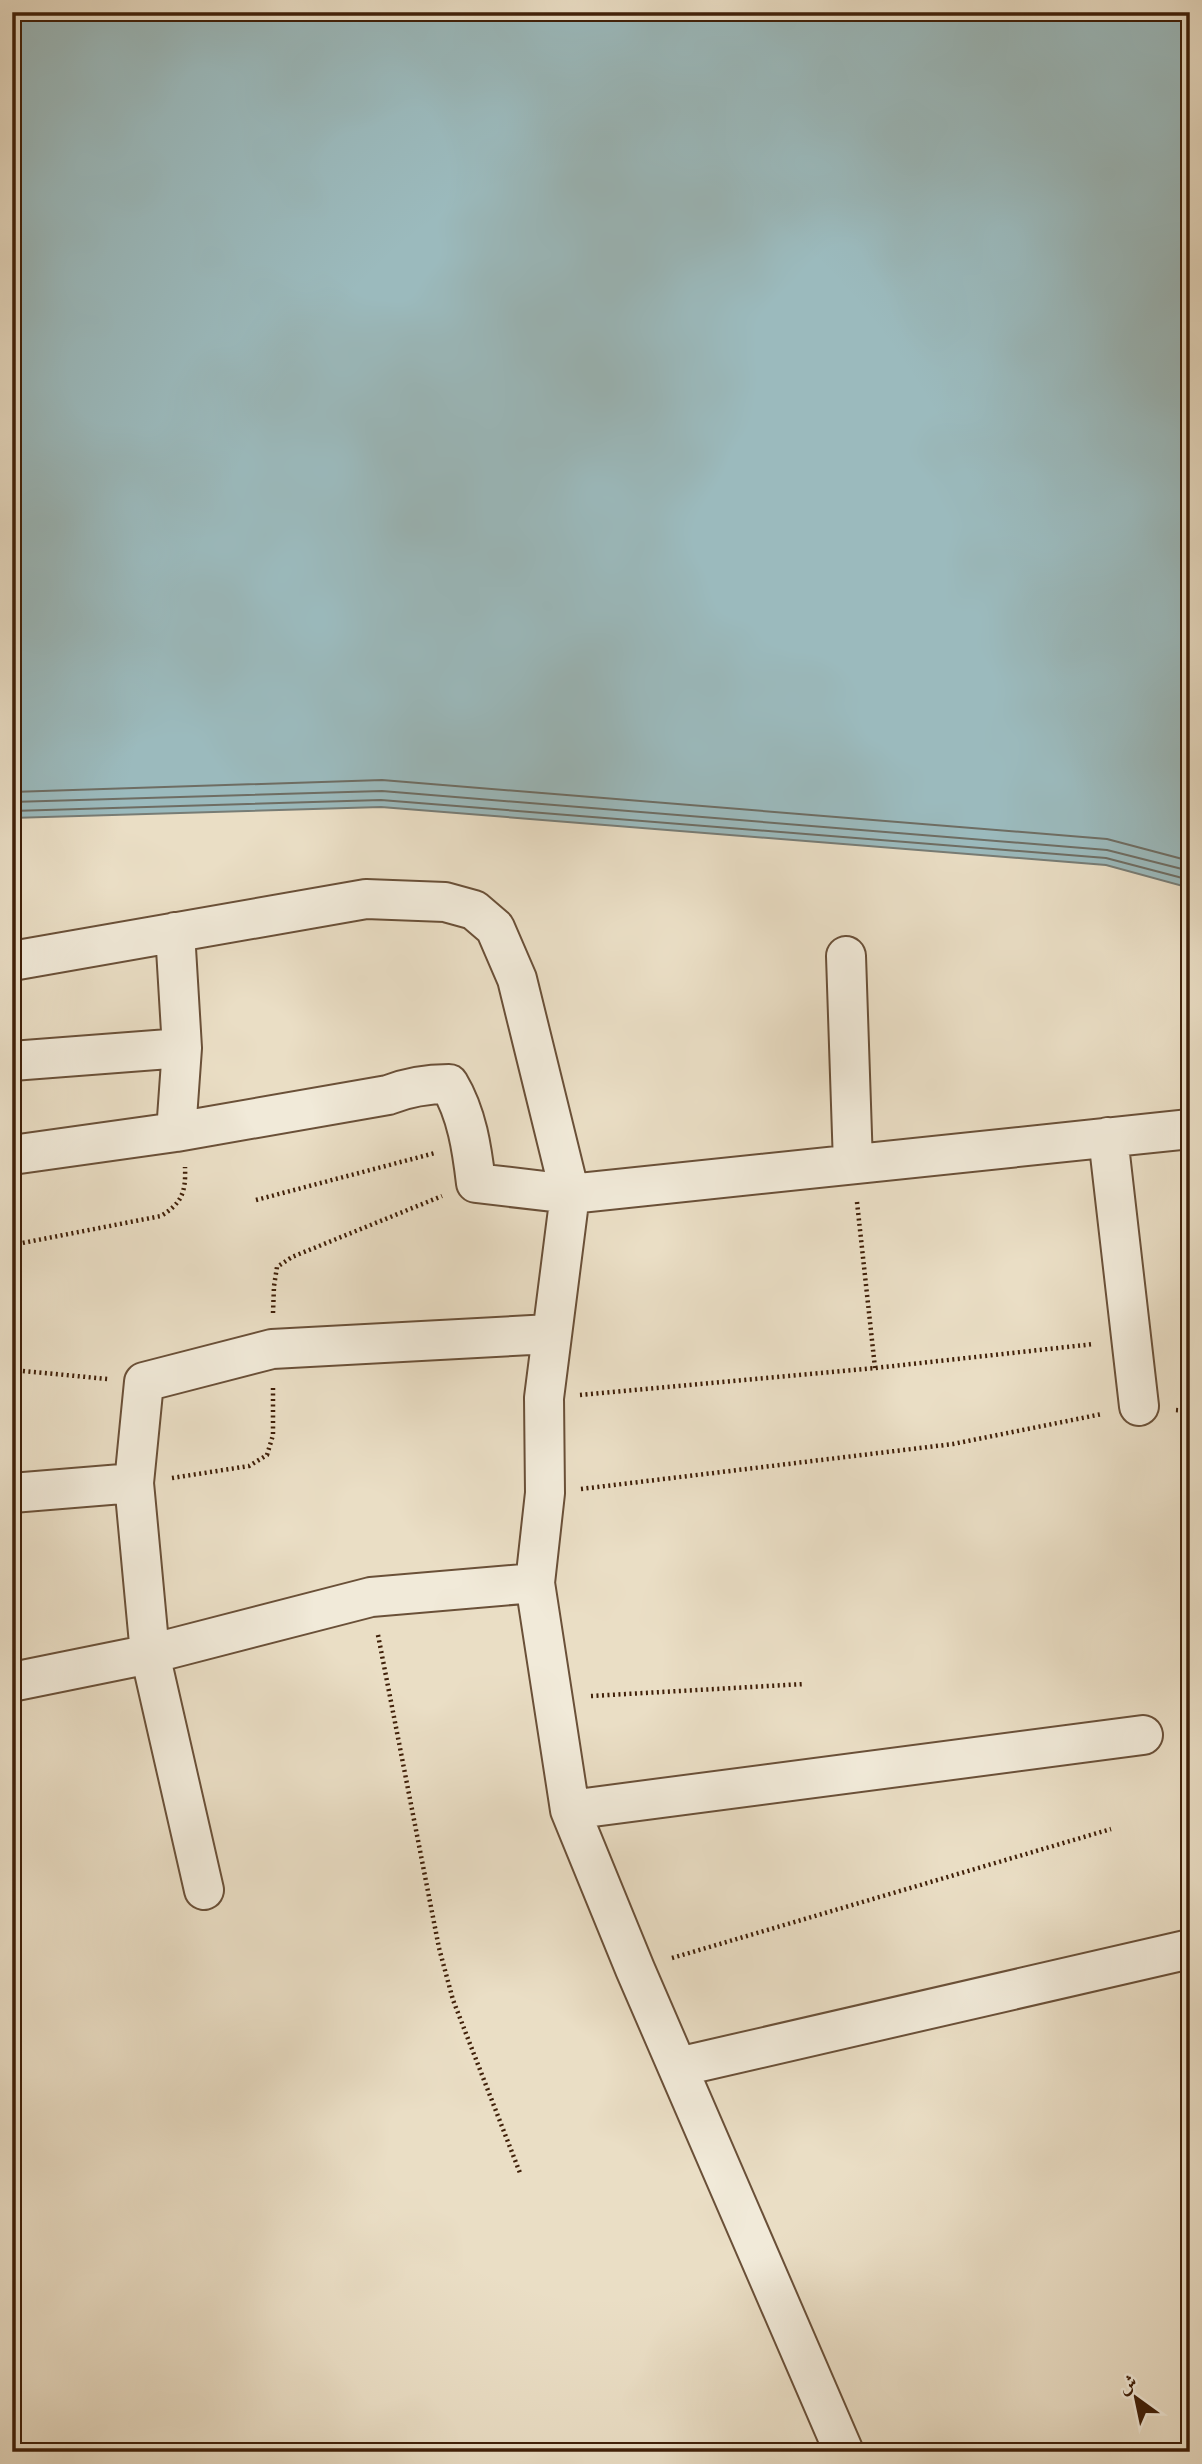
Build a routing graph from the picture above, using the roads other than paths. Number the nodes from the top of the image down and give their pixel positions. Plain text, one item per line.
1 (175, 932) junction
2 (846, 956) dead end
3 (12, 961) edge
4 (182, 1048) junction
5 (12, 1061) edge
6 (1190, 1129) edge
7 (176, 1132) junction
8 (1108, 1137) junction
9 (12, 1155) edge
10 (853, 1164) junction
11 (570, 1194) junction
12 (551, 1334) junction
13 (1139, 1406) road end
14 (134, 1483) junction
15 (12, 1493) edge
16 (535, 1583) junction
17 (150, 1654) junction
18 (12, 1682) edge
19 (1143, 1735) dead end
20 (570, 1810) junction
21 (204, 1890) dead end
22 (1190, 1949) edge
23 (678, 2067) junction
24 (844, 2452) edge

1 - 3 street
1 - 4 street
1 - 11 street
2 - 10 street
4 - 5 street
4 - 7 street
6 - 8 street
7 - 9 street
7 - 11 street
8 - 10 street
8 - 13 street
10 - 11 street
11 - 12 street
12 - 14 street
12 - 16 street
14 - 15 street
14 - 17 street
16 - 17 street
16 - 20 street
17 - 18 street
17 - 21 street
19 - 20 street
20 - 23 street
22 - 23 street
23 - 24 street

